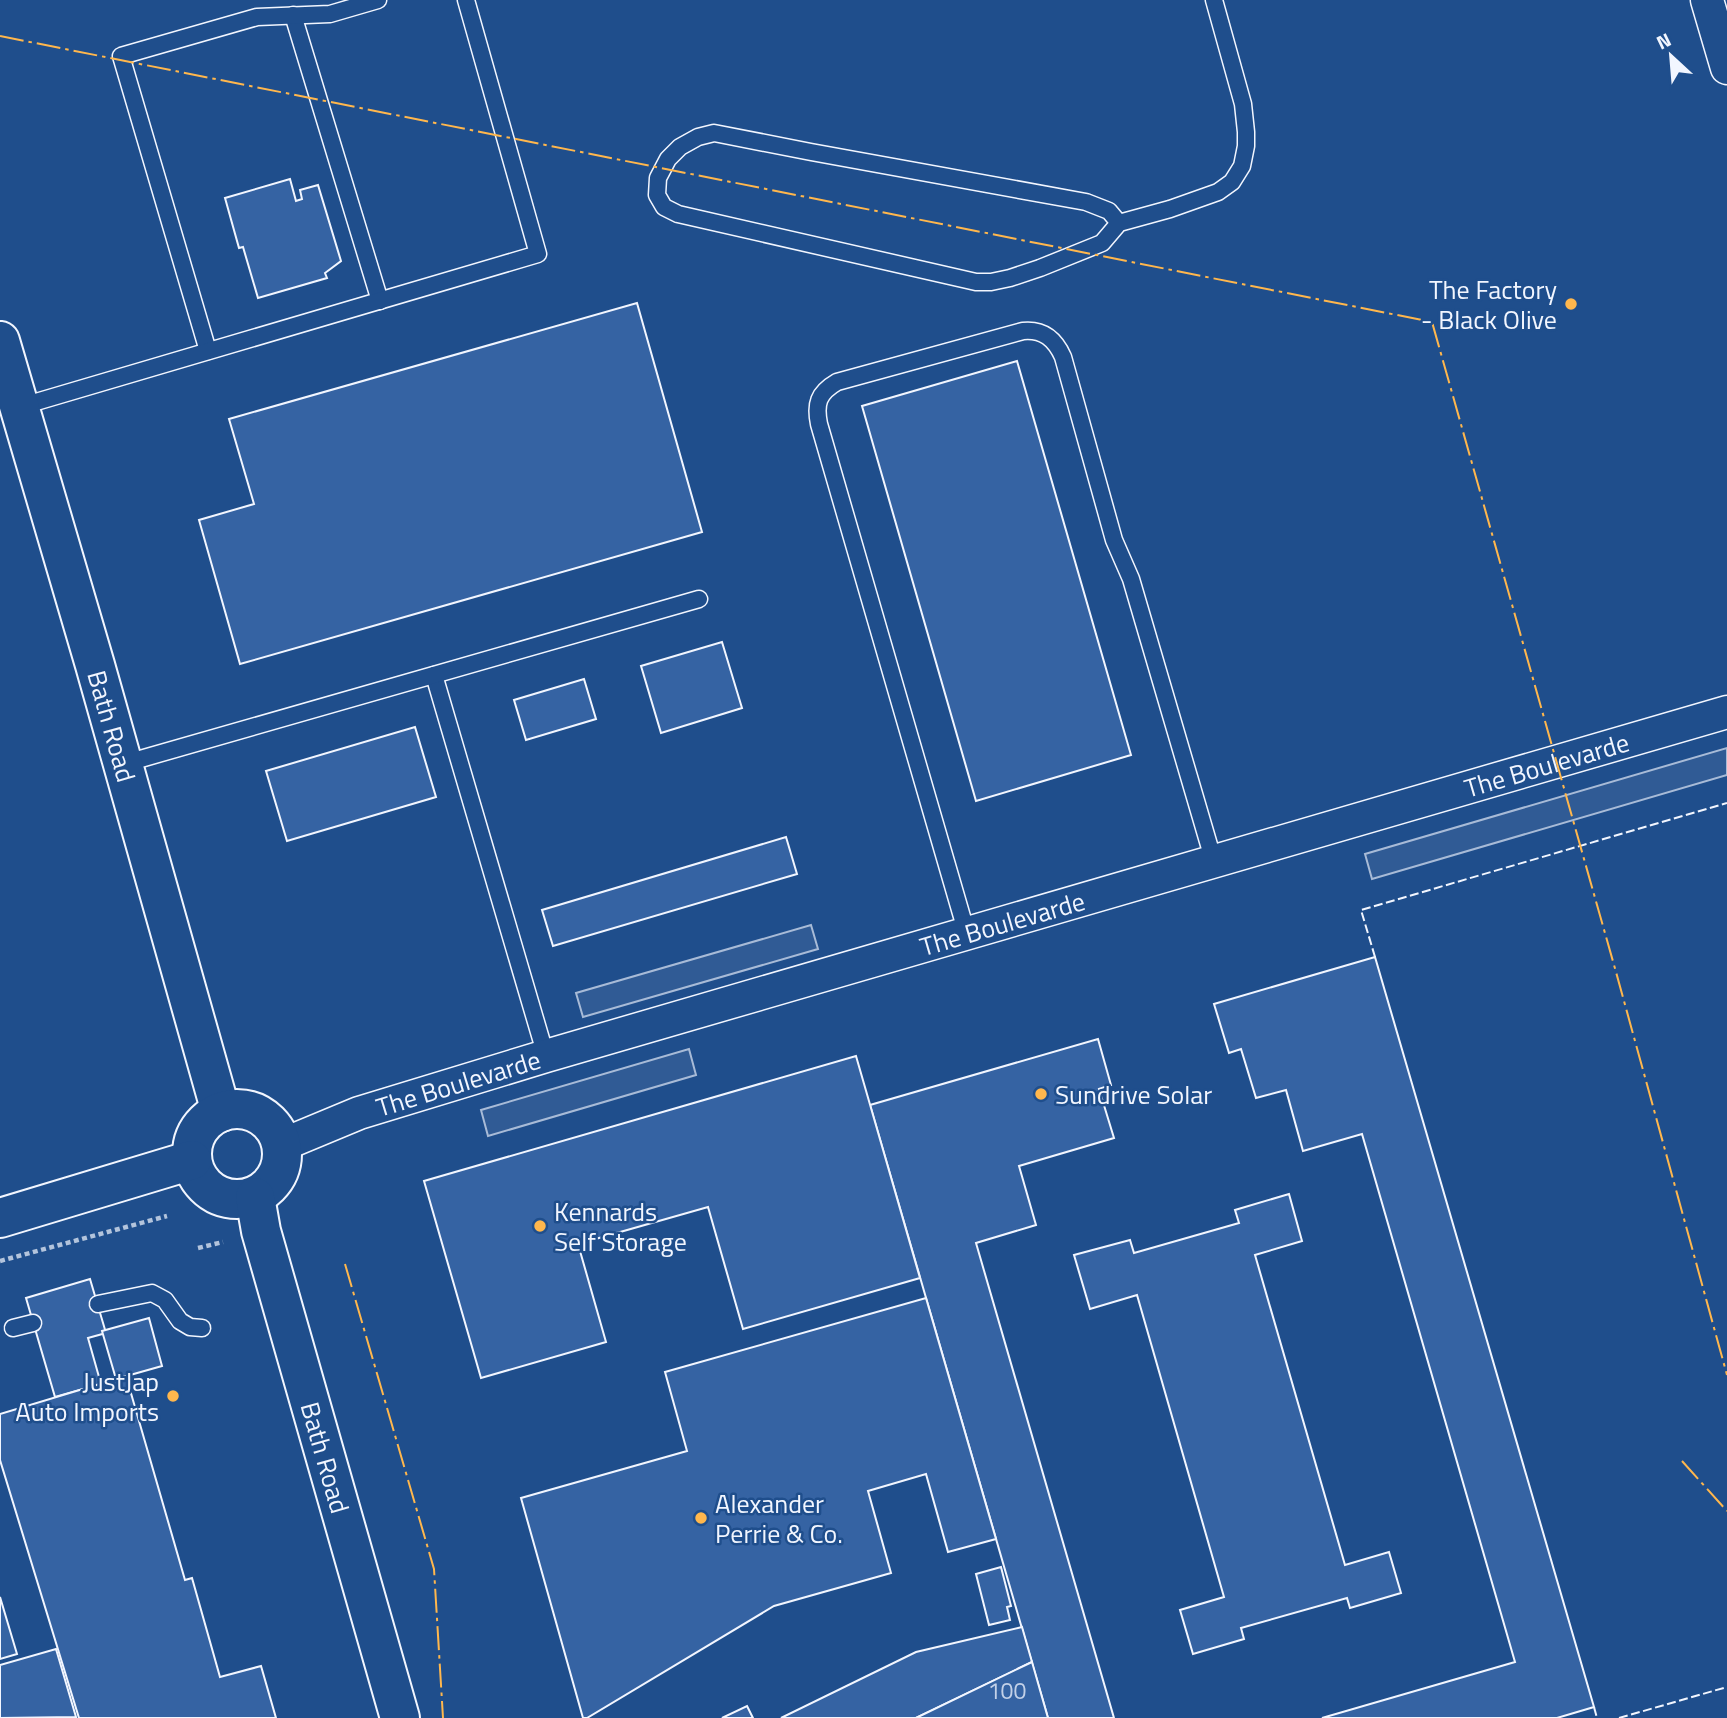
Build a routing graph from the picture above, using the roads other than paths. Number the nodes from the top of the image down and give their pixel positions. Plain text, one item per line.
1 (378, 0) edge
2 (466, 0) edge
3 (1214, 0) edge
4 (1707, 0) edge
5 (293, 15) junction
6 (1727, 68) edge
7 (1119, 223) junction
8 (380, 301) junction
9 (0, 341) edge
10 (208, 351) junction
11 (19, 407) junction
12 (699, 599) dead end
13 (434, 675) junction
14 (1727, 712) edge
15 (123, 764) junction
16 (1214, 862) junction
17 (967, 934) junction
18 (546, 1056) junction
19 (221, 1112) junction
20 (282, 1145) junction
21 (192, 1160) junction
22 (255, 1197) junction
23 (0, 1217) edge
24 (98, 1304) dead end
25 (33, 1323) dead end
26 (13, 1328) dead end
27 (202, 1328) dead end
28 (400, 1718) edge

1 - 5 lane
2 - 8 lane
3 - 7 lane
4 - 6 street
5 - 8 lane
5 - 10 lane
7 - 7 lane
8 - 10 lane
9 - 11 street, Bath Road
10 - 11 lane
11 - 15 street, Bath Road
12 - 13 lane
13 - 15 lane
13 - 18 lane
14 - 16 street, The Boulevarde
15 - 19 street, Bath Road
16 - 17 street, The Boulevarde
16 - 17 lane
17 - 18 street, The Boulevarde
18 - 20 street, The Boulevarde
19 - 20 street
19 - 21 street
20 - 22 street
21 - 22 street
21 - 23 street
22 - 28 street, Bath Road
24 - 27 lane
25 - 26 lane

